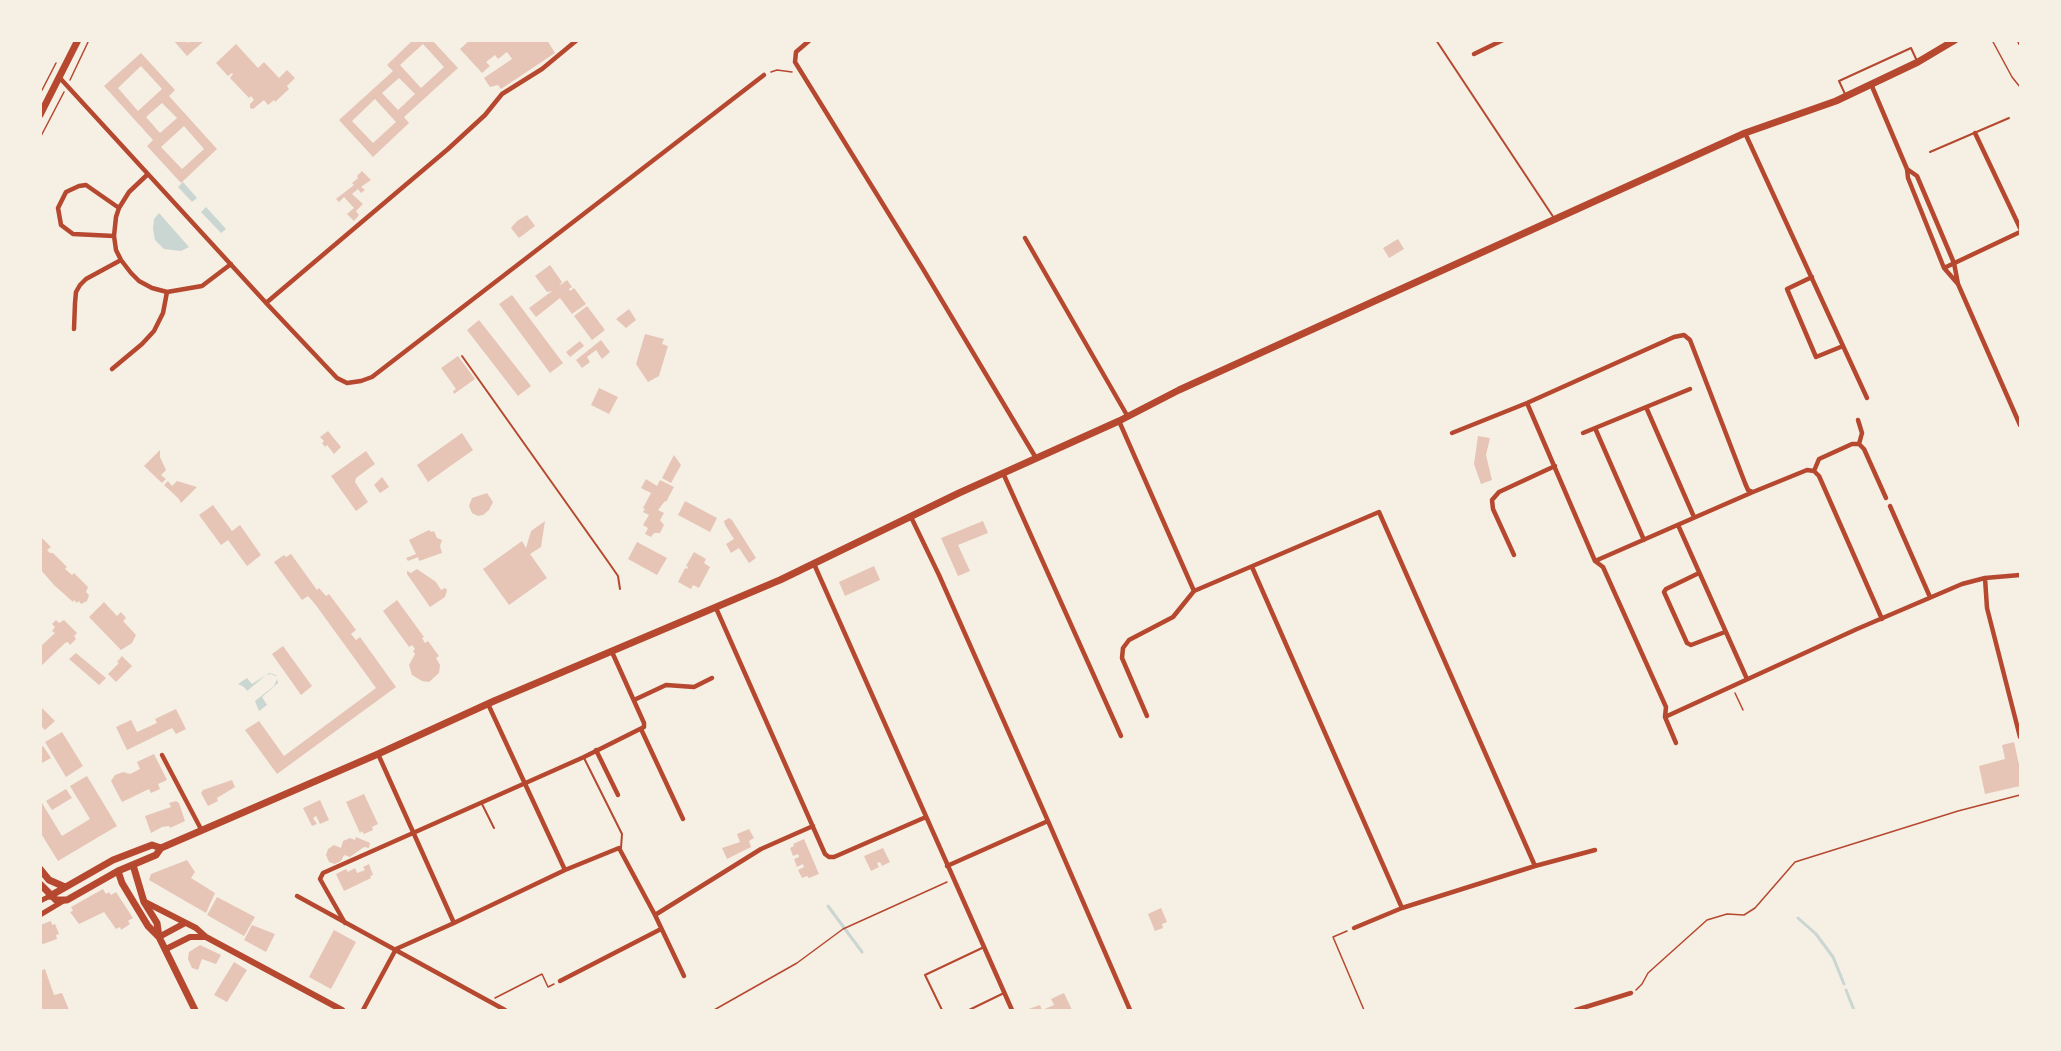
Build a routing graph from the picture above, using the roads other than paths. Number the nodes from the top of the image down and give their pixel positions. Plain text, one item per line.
1 (78, 40) edge
2 (577, 40) edge
3 (810, 40) edge
4 (1436, 40) edge
5 (1503, 40) edge
6 (1954, 40) edge
7 (1474, 54) dead end
8 (1918, 62) junction
9 (764, 75) road end
10 (59, 77) junction
11 (1871, 84) junction
12 (1846, 96) junction
13 (40, 115) edge
14 (2009, 118) dead end
15 (1745, 133) junction
16 (1976, 133) junction
17 (1930, 152) dead end
18 (1907, 169) junction
19 (148, 174) junction
20 (119, 208) junction
21 (1555, 220) junction
22 (2020, 230) edge
23 (114, 236) junction
24 (1025, 238) dead end
25 (121, 260) junction
26 (1954, 263) junction
27 (231, 264) junction
28 (1944, 268) junction
29 (1812, 277) junction
30 (1958, 284) junction
31 (166, 292) junction
32 (266, 303) junction
33 (75, 329) dead end
34 (1843, 346) junction
35 (462, 356) dead end
36 (112, 369) dead end
37 (1690, 389) dead end
38 (1867, 398) dead end
39 (1527, 402) junction
40 (2020, 405) edge
41 (1646, 407) junction
42 (2014, 408) junction
43 (1128, 417) junction
44 (1858, 420) dead end
45 (1119, 421) junction
46 (2020, 425) edge
47 (1595, 428) junction
48 (1452, 433) dead end
49 (1583, 433) dead end
50 (1859, 444) junction
51 (1036, 458) junction
52 (1555, 466) junction
53 (1814, 471) junction
54 (1003, 473) junction
55 (1753, 492) junction
56 (1886, 498) dead end
57 (1890, 506) dead end
58 (911, 517) junction
59 (1694, 517) junction
60 (1678, 525) junction
61 (1644, 540) junction
62 (1514, 555) dead end
63 (1595, 561) junction
64 (814, 564) junction
65 (1252, 567) junction
66 (1699, 573) junction
67 (2020, 575) edge
68 (1985, 578) junction
69 (620, 589) dead end
70 (1194, 591) junction
71 (1930, 597) junction
72 (716, 608) junction
73 (1882, 619) junction
74 (1725, 632) junction
75 (612, 652) junction
76 (712, 678) dead end
77 (1747, 679) junction
78 (634, 700) junction
79 (488, 704) junction
80 (1147, 716) dead end
81 (1665, 717) junction
82 (641, 729) junction
83 (1121, 736) dead end
84 (2020, 737) edge
85 (1676, 743) dead end
86 (596, 750) junction
87 (378, 754) junction
88 (162, 755) dead end
89 (584, 757) junction
90 (524, 782) junction
91 (618, 795) dead end
92 (481, 802) junction
93 (926, 817) junction
94 (683, 819) dead end
95 (1048, 820) junction
96 (813, 826) junction
97 (494, 828) dead end
98 (202, 831) junction
99 (413, 832) junction
100 (161, 848) junction
101 (621, 848) junction
102 (1595, 850) dead end
103 (127, 855) junction
104 (113, 860) junction
105 (123, 862) junction
106 (133, 865) junction
107 (947, 866) junction
108 (1535, 866) junction
109 (40, 869) edge
110 (565, 870) junction
111 (118, 871) junction
112 (40, 884) edge
113 (65, 887) junction
114 (50, 896) junction
115 (297, 896) dead end
116 (67, 900) junction
117 (40, 901) edge
118 (144, 902) junction
119 (1402, 909) junction
120 (40, 915) edge
121 (655, 915) junction
122 (345, 923) junction
123 (454, 923) junction
124 (185, 924) junction
125 (1354, 928) road end
126 (661, 929) junction
127 (159, 937) junction
128 (206, 937) junction
129 (983, 948) junction
130 (166, 949) junction
131 (396, 949) junction
132 (684, 976) dead end
133 (560, 981) road end
134 (1004, 993) junction
135 (1631, 993) road end
136 (195, 1011) edge
137 (342, 1011) edge
138 (363, 1011) edge
139 (505, 1011) edge
140 (942, 1011) edge
141 (969, 1011) edge
142 (1012, 1011) edge
143 (1130, 1011) edge
144 (1576, 1011) edge

1 - 10 main road
2 - 32 street
3 - 51 street
4 - 21 lane
5 - 7 street
6 - 8 main road
8 - 11 main road
8 - 12 lane
9 - 32 street
10 - 13 main road
10 - 19 street
11 - 12 main road
11 - 18 street
12 - 15 main road
14 - 16 lane
15 - 21 main road
15 - 29 street
16 - 17 lane
16 - 22 street
18 - 26 street
18 - 28 street
19 - 20 street
19 - 27 street
20 - 23 street
20 - 23 street
21 - 43 main road
22 - 26 street
23 - 25 street
24 - 43 street
25 - 31 street
25 - 33 street
26 - 28 street
26 - 30 street
27 - 31 street
27 - 32 street
28 - 30 street
29 - 34 street
29 - 34 street
30 - 42 street
31 - 36 street
34 - 38 street
35 - 69 lane
37 - 41 street
39 - 48 street
39 - 52 street
39 - 55 street
40 - 42 street
41 - 47 street
41 - 59 street
42 - 46 street
43 - 45 main road
44 - 50 street
45 - 51 main road
45 - 70 street
47 - 49 street
47 - 61 street
50 - 53 street
50 - 56 street
51 - 54 main road
52 - 62 street
52 - 63 street
53 - 55 street
53 - 73 street
54 - 58 main road
54 - 83 street
55 - 59 street
57 - 71 street
58 - 64 main road
58 - 95 street
59 - 60 street
60 - 61 street
60 - 66 street
61 - 63 street
63 - 81 street
64 - 72 main road
64 - 93 street
65 - 70 street
65 - 108 street
65 - 119 street
66 - 74 street
66 - 74 street
67 - 68 street
68 - 71 street
68 - 84 street
70 - 80 street
71 - 73 street
72 - 75 main road
72 - 96 street
73 - 77 street
74 - 77 street
75 - 78 street
75 - 79 main road
76 - 78 street
77 - 81 street
78 - 82 street
79 - 87 main road
79 - 90 street
81 - 85 street
82 - 86 street
82 - 94 street
86 - 89 street
86 - 91 street
87 - 98 main road
87 - 99 street
88 - 98 street
89 - 90 street
89 - 101 lane
90 - 92 street
90 - 110 street
92 - 97 lane
92 - 99 street
93 - 96 street
93 - 107 street
95 - 107 street
95 - 143 street
96 - 121 street
98 - 100 main road
99 - 122 street
99 - 123 street
100 - 103 main road
100 - 106 main road
101 - 110 street
101 - 121 street
102 - 108 street
103 - 104 main road
103 - 105 main road
104 - 105 main road
104 - 113 main road
105 - 106 main road
105 - 111 main road
106 - 111 main road
106 - 118 main road
107 - 129 street
108 - 119 street
109 - 113 main road
110 - 123 street
111 - 116 main road
111 - 127 main road
112 - 114 main road
113 - 114 main road
114 - 116 main road
114 - 117 street
115 - 122 street
116 - 120 street
118 - 124 main road
118 - 127 main road
119 - 125 street
121 - 126 street
122 - 131 street
123 - 131 street
124 - 127 main road
124 - 128 main road
126 - 132 street
126 - 133 street
127 - 130 main road
128 - 130 main road
128 - 137 main road
129 - 134 street
129 - 140 lane
130 - 136 main road
131 - 138 street
131 - 139 street
134 - 141 lane
134 - 142 street
135 - 144 street

